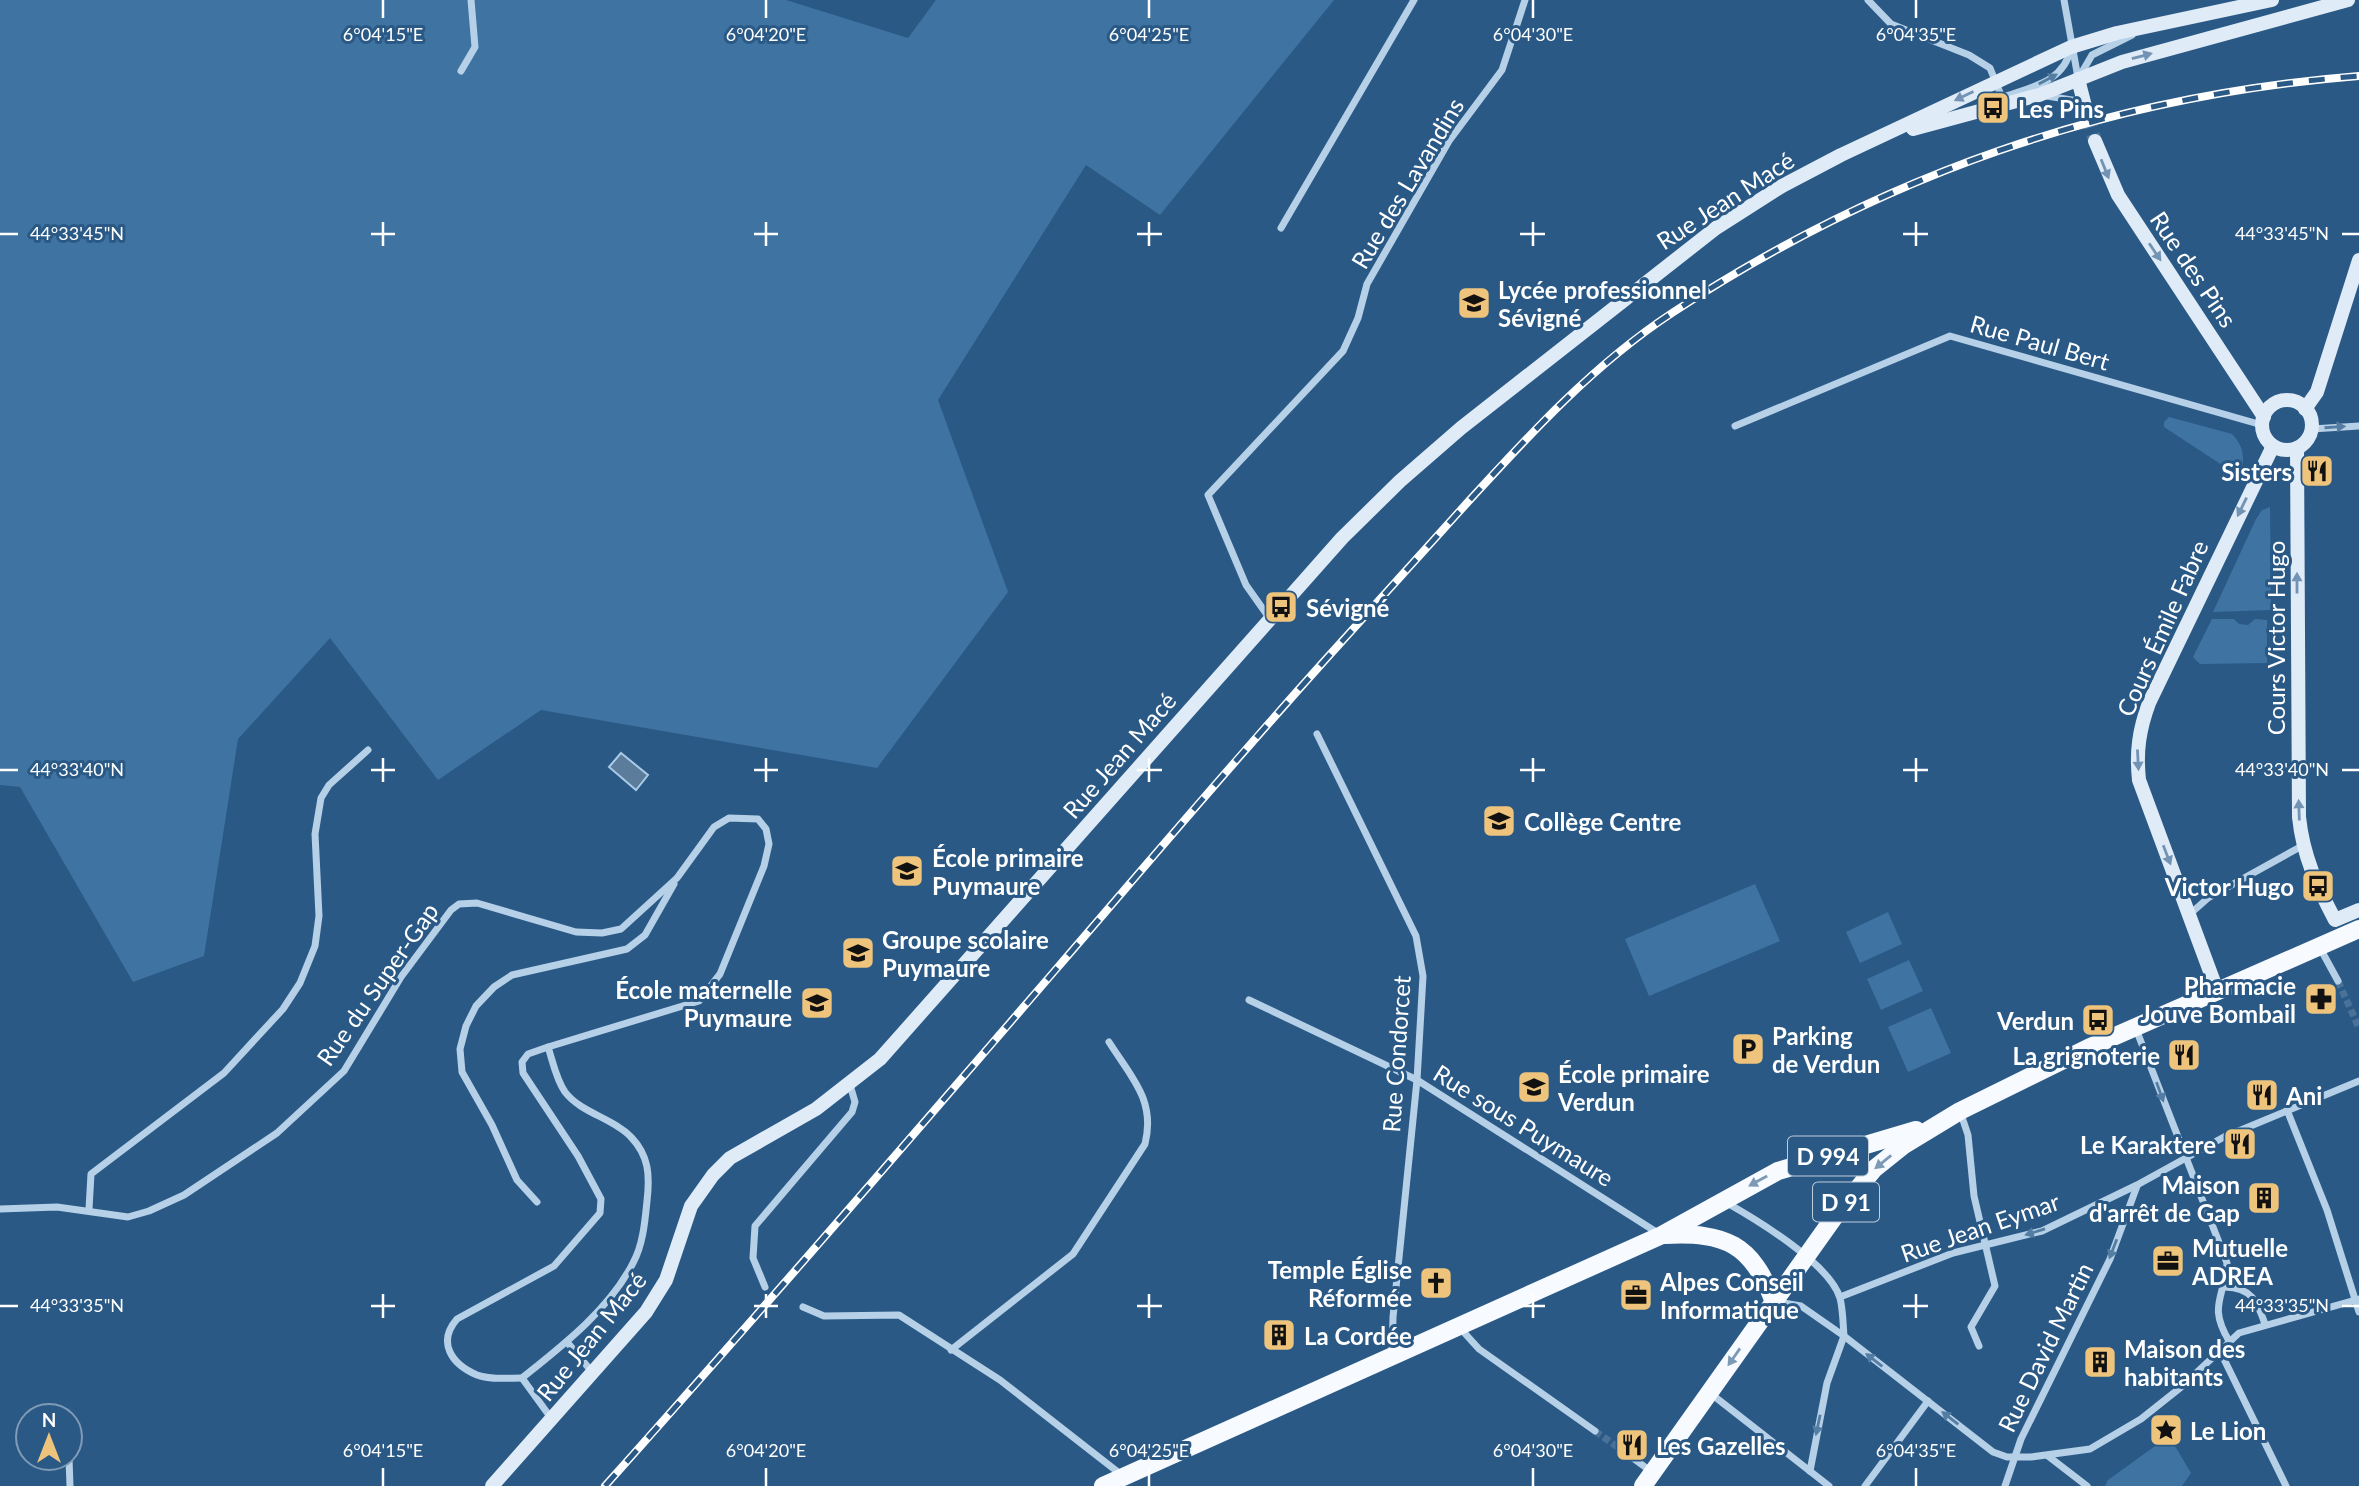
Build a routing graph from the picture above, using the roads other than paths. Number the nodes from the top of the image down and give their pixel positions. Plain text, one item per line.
1 (471, 0) edge
2 (1414, 0) edge
3 (1525, 0) edge
4 (1868, 0) edge
5 (2064, 0) edge
6 (2272, 0) edge
7 (2347, 0) edge
8 (2157, 24) junction
9 (2071, 47) junction
10 (461, 71) dead end
11 (2078, 79) junction
12 (1996, 80) junction
13 (2039, 95) junction
14 (2004, 101) junction
15 (2086, 108) joint
16 (1874, 141) junction
17 (2095, 141) tunnel mouth
18 (1281, 228) dead end
19 (2359, 260) edge
20 (2305, 409) junction
21 (2263, 421) junction
22 (1735, 426) dead end
23 (2359, 426) edge
24 (2312, 429) junction
25 (2273, 446) junction
26 (2297, 448) junction
27 (1270, 620) junction
28 (1317, 734) dead end
29 (368, 750) dead end
30 (2302, 846) junction
31 (677, 878) junction
32 (2359, 910) edge
33 (2189, 914) junction
34 (2359, 929) edge
35 (2320, 947) junction
36 (2338, 981) tunnel mouth
37 (2218, 993) junction
38 (1249, 1000) dead end
39 (2136, 1028) junction
40 (1109, 1042) dead end
41 (548, 1047) junction
42 (1417, 1080) junction
43 (2359, 1081) edge
44 (850, 1085) junction
45 (2287, 1110) junction
46 (1959, 1111) junction
47 (1939, 1122) junction
48 (2184, 1159) junction
49 (2137, 1185) junction
50 (1723, 1200) junction
51 (537, 1202) dead end
52 (0, 1209) edge
53 (89, 1209) junction
54 (1662, 1235) junction
55 (1986, 1245) junction
56 (1805, 1257) junction
57 (765, 1287) dead end
58 (2225, 1287) junction
59 (1840, 1297) junction
60 (2357, 1299) edge
61 (1774, 1302) junction
62 (803, 1307) dead end
63 (2359, 1311) edge
64 (2266, 1324) junction
65 (1460, 1328) junction
66 (1844, 1336) junction
67 (2229, 1341) junction
68 (567, 1342) junction
69 (1979, 1346) dead end
70 (951, 1349) junction
71 (2220, 1351) junction
72 (1392, 1358) junction
73 (593, 1373) junction
74 (522, 1378) junction
75 (1709, 1393) junction
76 (1928, 1401) junction
77 (552, 1420) junction
78 (1595, 1431) tunnel mouth
79 (1630, 1456) tunnel mouth
80 (2048, 1456) junction
81 (2013, 1457) junction
82 (1810, 1471) junction
83 (1123, 1476) junction
84 (1648, 1479) edge
85 (492, 1486) edge
86 (1103, 1486) edge
87 (1829, 1486) edge
88 (1865, 1486) edge
89 (2005, 1486) edge
90 (2087, 1486) edge
91 (2286, 1486) edge

1 - 10 street
2 - 18 street
3 - 27 street, Rue des Lavandins
4 - 12 street
5 - 9 street
6 - 8 main road, Rue Jean Macé
11 -> 7 main road, Rue Jean Macé
8 - 9 main road, Rue Jean Macé
8 - 11 street
9 - 11 street
9 - 12 main road, Rue Jean Macé
14 -> 9 street
11 - 13 main road, Rue Jean Macé
11 - 15 main road
12 - 14 street
12 -> 16 main road, Rue Jean Macé
13 - 14 main road, Rue Jean Macé
13 - 15 street
14 - 16 main road, Rue Jean Macé
16 - 27 main road, Rue Jean Macé
17 -> 21 main road, Rue des Pins
19 - 20 main road
20 - 21 main road
20 - 24 main road
21 - 22 street, Rue Paul Bert
21 - 25 main road
24 -> 23 street
24 - 26 main road
25 - 26 main road
25 -> 33 main road, Cours Émile Fabre
30 -> 26 main road, Cours Victor Hugo
27 - 44 main road, Rue Jean Macé
28 - 42 street, Rue Condorcet
29 - 53 street
30 - 32 main road, Cours Victor Hugo
30 - 33 street
31 - 41 street, Rue du Super-Gap
31 - 51 street
31 - 53 street, Rue du Super-Gap
33 - 37 main road, Cours Émile Fabre
34 - 35 main road, D 994
35 - 36 street
35 - 37 main road, D 994
37 - 39 main road, D 994
38 - 42 street, Rue sous Puymaure
39 - 46 main road, D 994
39 -> 48 street
40 - 70 street
41 - 68 street
41 - 74 street, Rue du Super-Gap
42 - 54 street, Rue sous Puymaure
42 - 72 street, Rue Condorcet
43 - 45 street, Rue Jean Eymar
44 - 57 street
44 - 73 main road, Rue Jean Macé
45 - 48 street, Rue Jean Eymar
45 - 60 street
46 - 47 main road, D 994
46 - 55 street
47 -> 50 main road, D 994
47 -> 56 main road, D 91
48 - 49 street, Rue Jean Eymar
48 - 58 street
49 -> 55 street, Rue Jean Eymar
49 -> 81 street, Rue David Martin
50 - 54 main road, D 994
50 - 56 street
52 - 53 street
54 - 61 main road
54 - 65 main road, D 994
55 - 59 street, Rue Jean Eymar
55 - 69 street
56 - 59 street
56 - 61 main road, D 91
58 - 64 street
58 - 67 street
59 - 66 street
60 - 63 street
60 - 64 street
61 - 66 street
61 -> 75 main road, D 91
62 - 70 street
64 - 67 street
65 - 72 main road, D 994
65 - 78 street
76 -> 66 street
66 -> 82 street
67 - 71 street
68 - 73 street
68 - 74 street
70 - 83 street
71 - 80 street
71 - 91 street
72 - 83 main road, D 994
73 - 77 main road, Rue Jean Macé
74 - 77 street
75 - 82 street
75 - 84 main road, D 91
81 -> 76 street
76 - 88 street
77 - 85 main road, Rue Jean Macé
79 - 84 street
80 - 81 street
80 - 90 street
81 - 89 street, Rue David Martin
82 - 87 street
83 - 86 main road, D 994

